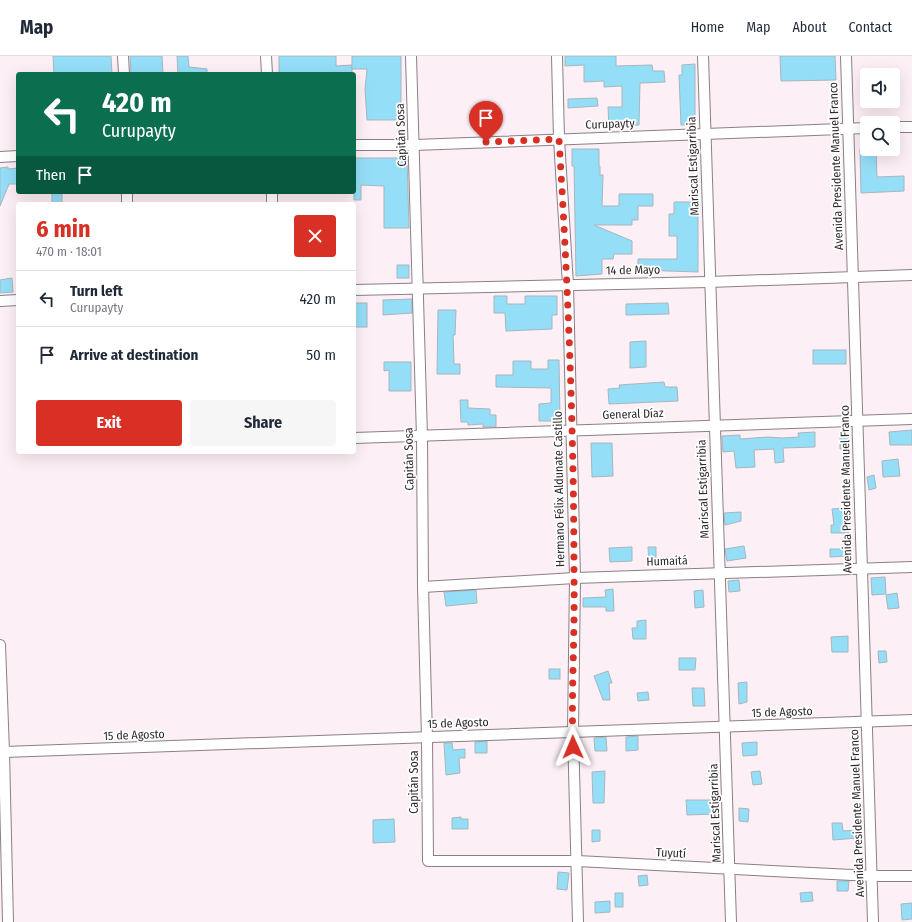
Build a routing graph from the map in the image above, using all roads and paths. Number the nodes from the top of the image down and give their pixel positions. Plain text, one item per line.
1 (123, 56) edge
2 (266, 56) edge
3 (411, 56) edge
4 (557, 56) edge
5 (703, 56) edge
6 (846, 56) edge
7 (124, 72) edge
8 (267, 72) edge
9 (900, 127) edge
10 (912, 127) edge
11 (848, 128) junction
12 (860, 128) edge
13 (705, 133) junction
14 (559, 139) junction
15 (356, 145) edge
16 (414, 145) junction
17 (16, 156) edge
18 (0, 157) edge
19 (912, 275) edge
20 (853, 276) junction
21 (709, 282) junction
22 (568, 285) junction
23 (418, 287) junction
24 (356, 290) edge
25 (16, 300) edge
26 (0, 301) edge
27 (912, 419) edge
28 (858, 420) junction
29 (714, 424) junction
30 (571, 429) junction
31 (422, 437) junction
32 (356, 438) edge
33 (912, 567) edge
34 (861, 568) junction
35 (719, 572) junction
36 (574, 578) junction
37 (423, 587) junction
38 (0, 644) edge
39 (912, 720) edge
40 (867, 722) junction
41 (725, 727) junction
42 (573, 732) junction
43 (427, 737) junction
44 (4, 752) junction
45 (428, 861) joint
46 (576, 861) junction
47 (729, 868) junction
48 (872, 876) junction
49 (912, 876) edge
50 (8, 922) edge
51 (578, 922) edge
52 (730, 922) edge
53 (873, 922) edge

1 - 7 street
2 - 8 street
3 - 16 street, Capitán Sosa
4 - 14 street, Hermano Félix Aldunate Castillo
5 - 13 street, Mariscal Estigarribia
6 - 11 street, Avenida Presidente Manuel Franco
9 - 10 street
11 - 12 street, Curupayty
11 - 13 street, Curupayty
11 - 20 street, Avenida Presidente Manuel Franco
13 - 14 street, Curupayty
13 - 21 street, Mariscal Estigarribia
14 - 16 street, Curupayty
14 - 22 street, Hermano Félix Aldunate Castillo
15 - 16 street, Curupayty
16 - 23 street, Capitán Sosa
17 - 18 street
19 - 20 street, 14 de Mayo
20 - 21 street, 14 de Mayo
20 - 28 street, Avenida Presidente Manuel Franco
21 - 22 street, 14 de Mayo
21 - 29 street, Mariscal Estigarribia
22 - 23 street, 14 de Mayo
22 - 30 street, Hermano Félix Aldunate Castillo
23 - 24 street, 14 de Mayo
23 - 31 street, Capitán Sosa
25 - 26 street
27 - 28 street, General Díaz
28 - 29 street, General Díaz
28 - 34 street, Avenida Presidente Manuel Franco
29 - 30 street, General Díaz
29 - 35 street, Mariscal Estigarribia
30 - 31 street, General Díaz
30 - 36 street, Hermano Félix Aldunate Castillo
31 - 32 street, General Díaz
31 - 37 street, Capitán Sosa
33 - 34 street, Humaitá
34 - 35 street, Humaitá
34 - 40 street, Avenida Presidente Manuel Franco
35 - 36 street, Humaitá
35 - 41 street, Mariscal Estigarribia
36 - 37 street, Humaitá
36 - 42 street, Hermano Félix Aldunate Castillo
37 - 43 street, Capitán Sosa
38 - 44 street
39 - 40 street, 15 de Agosto
40 - 41 street, 15 de Agosto
40 - 48 street, Avenida Presidente Manuel Franco
41 - 42 street, 15 de Agosto
41 - 47 street, Mariscal Estigarribia
42 - 43 street, 15 de Agosto
42 - 46 street, Hermano Félix Aldunate Castillo
43 - 44 street, 15 de Agosto
43 - 45 street, Capitán Sosa
44 - 50 street
45 - 46 street, Tuyutí
46 - 47 street, Tuyutí
46 - 51 street, Hermano Félix Aldunate Castillo
47 - 48 street, Tuyutí
47 - 52 street, Mariscal Estigarribia
48 - 49 street, Tuyutí
48 - 53 street, Avenida Presidente Manuel Franco

